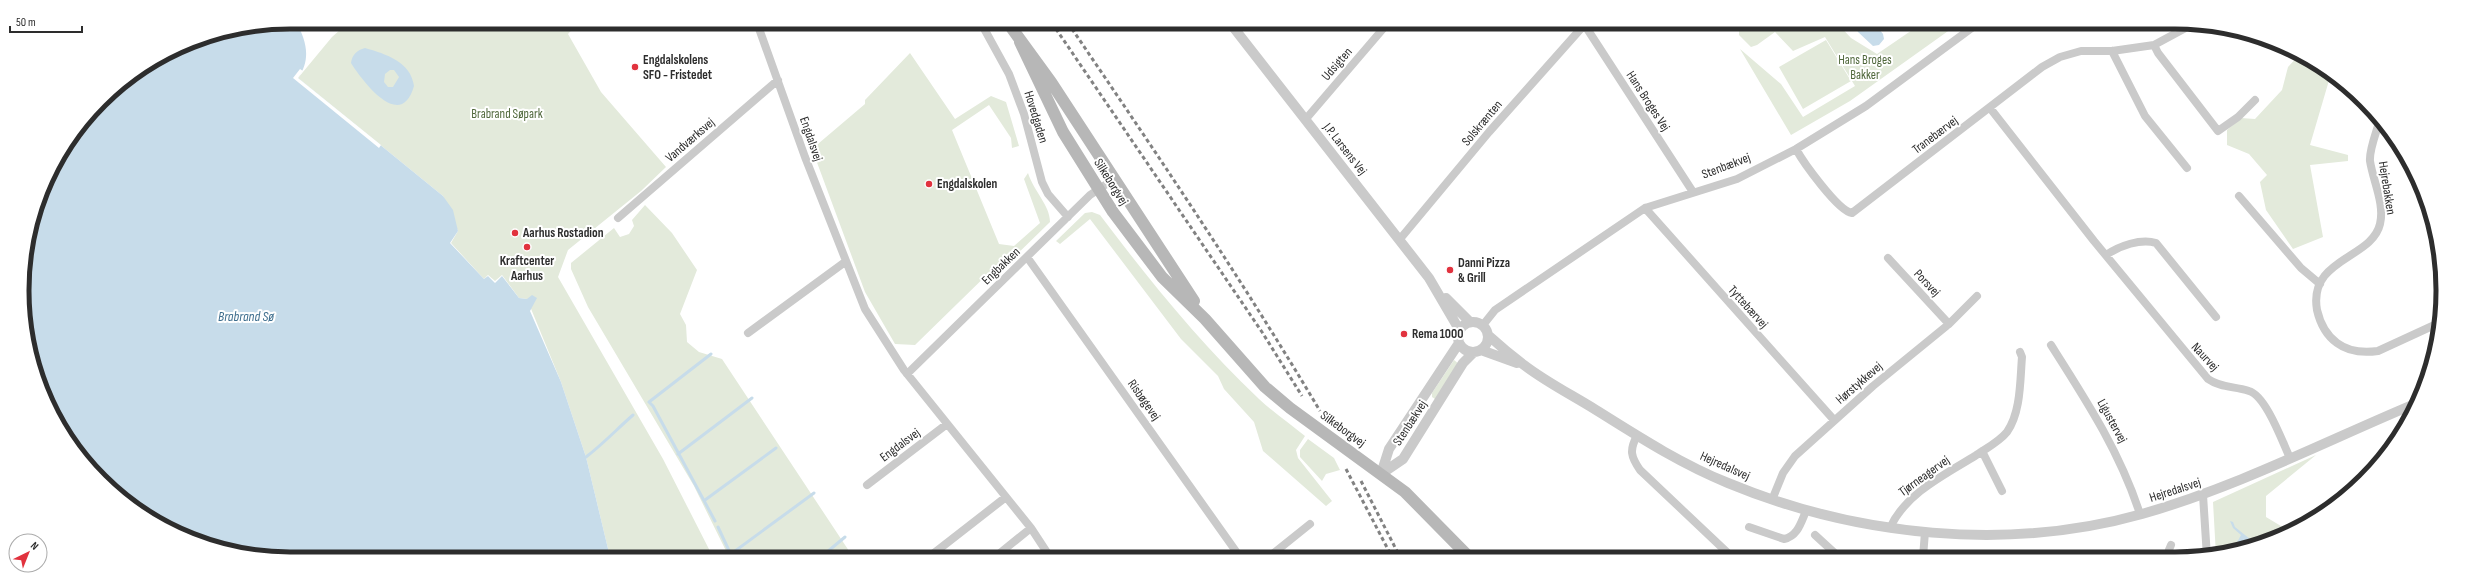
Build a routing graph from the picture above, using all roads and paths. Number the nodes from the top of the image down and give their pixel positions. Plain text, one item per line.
1 (759, 29) edge
2 (984, 29) edge
3 (1012, 29) edge
4 (1235, 29) edge
5 (1383, 29) edge
6 (1580, 29) edge
7 (1587, 29) edge
8 (1970, 29) edge
9 (2183, 30) edge
10 (1020, 42) junction
11 (2154, 45) junction
12 (2112, 51) junction
13 (778, 80) junction
14 (2255, 100) dead end
15 (1990, 108) junction
16 (1305, 120) junction
17 (2378, 127) edge
18 (1796, 149) junction
19 (2187, 168) dead end
20 (1114, 179) junction
21 (1099, 189) junction
22 (1693, 192) junction
23 (2239, 196) dead end
24 (1645, 208) junction
25 (1068, 217) junction
26 (618, 218) dead end
27 (1400, 239) junction
28 (2106, 255) junction
29 (1028, 257) junction
30 (1888, 258) dead end
31 (845, 262) junction
32 (2320, 284) junction
33 (1439, 292) junction
34 (1977, 296) dead end
35 (2216, 317) dead end
36 (1205, 319) junction
37 (1470, 322) junction
38 (1949, 324) junction
39 (1483, 325) junction
40 (2434, 325) edge
41 (1460, 331) junction
42 (748, 333) dead end
43 (1489, 336) junction
44 (1459, 343) junction
45 (2051, 345) dead end
46 (1477, 351) junction
47 (2020, 352) dead end
48 (1525, 366) junction
49 (907, 374) junction
50 (2409, 407) edge
51 (1834, 420) junction
52 (947, 424) junction
53 (1637, 436) junction
54 (1982, 451) junction
55 (2290, 458) junction
56 (1382, 474) junction
57 (867, 485) dead end
58 (2002, 491) dead end
59 (2203, 495) junction
60 (1006, 497) junction
61 (1772, 500) junction
62 (1806, 511) junction
63 (2140, 514) junction
64 (1310, 524) dead end
65 (1749, 527) dead end
66 (1031, 528) junction
67 (1890, 528) junction
68 (1925, 532) junction
69 (1815, 535) dead end
70 (2171, 545) dead end
71 (2207, 550) edge
72 (935, 552) edge
73 (1001, 552) edge
74 (1047, 552) edge
75 (1236, 552) edge
76 (1274, 552) edge
77 (1464, 552) edge
78 (1727, 552) edge
79 (1834, 552) edge
80 (1923, 552) edge
81 (2168, 552) edge

1 - 13 street, Engdalsvej
2 - 25 street, Hovedgaden
3 - 10 main road, Silkeborgvej
4 - 16 street, J.P. Larsens Vej
5 - 16 street, Udsigten
6 - 27 street, Solskrænten
7 - 22 street, Hans Broges Vej
8 - 18 street, Stenbækvej
9 - 11 street, Tranebærvej
10 - 20 main road, Silkeborgvej
10 - 21 main road, Silkeborgvej
11 - 12 street, Tranebærvej
11 - 14 street
12 - 15 street, Tranebærvej
12 - 19 street
13 - 26 street, Vandværksvej
13 - 31 street, Engdalsvej
15 - 18 street, Tranebærvej
15 - 28 street, Naurvej
16 - 27 street, J.P. Larsens Vej
17 - 32 street, Hejrebakken
18 - 22 street, Stenbækvej
20 - 21 street, Engbakken
20 - 36 main road, Silkeborgvej
21 - 25 street, Engbakken
21 - 36 main road, Silkeborgvej
22 - 24 street, Stenbækvej
23 - 32 street
24 - 39 street, Stenbækvej
24 - 51 street, Tyttebærvej
25 - 29 street, Engbakken
27 - 33 street, J.P. Larsens Vej
28 - 35 street
28 - 55 street, Naurvej
29 - 49 street, Engbakken
29 - 75 street, Risbøgevej
30 - 38 street, Porsvej
31 - 42 street
31 - 49 street, Engdalsvej
32 - 40 street, Hejrebakken
33 - 37 street, J.P. Larsens Vej
33 - 41 street, J.P. Larsens Vej
34 - 38 street, Hørstykkevej
36 - 56 main road, Silkeborgvej
37 - 39 street
37 - 41 street
38 - 51 street, Hørstykkevej
39 - 43 street
41 - 44 street
43 - 46 street
43 - 48 street, Hejredalsvej
44 - 46 street
44 - 56 street, Stenbækvej
45 - 63 street, Ligustervej
46 - 48 street, Hejredalsvej
46 - 56 street, Stenbækvej
47 - 54 street, Tjørneagervej
48 - 53 street, Hejredalsvej
49 - 52 street, Engdalsvej
50 - 55 street, Hejredalsvej
51 - 61 street, Hørstykkevej
52 - 57 street, Engdalsvej
52 - 60 street, Engdalsvej
53 - 61 street, Hejredalsvej
53 - 78 street
54 - 58 street
54 - 67 street, Tjørneagervej
55 - 59 street, Hejredalsvej
56 - 77 main road, Silkeborgvej
59 - 63 street, Hejredalsvej
59 - 71 street
60 - 66 street, Engdalsvej
60 - 72 street
61 - 62 street, Hejredalsvej
62 - 65 street
62 - 67 street, Hejredalsvej
63 - 68 street, Hejredalsvej
64 - 76 street
66 - 73 street
66 - 74 street, Engdalsvej
67 - 68 street, Hejredalsvej
68 - 80 street
69 - 79 street
70 - 81 street

